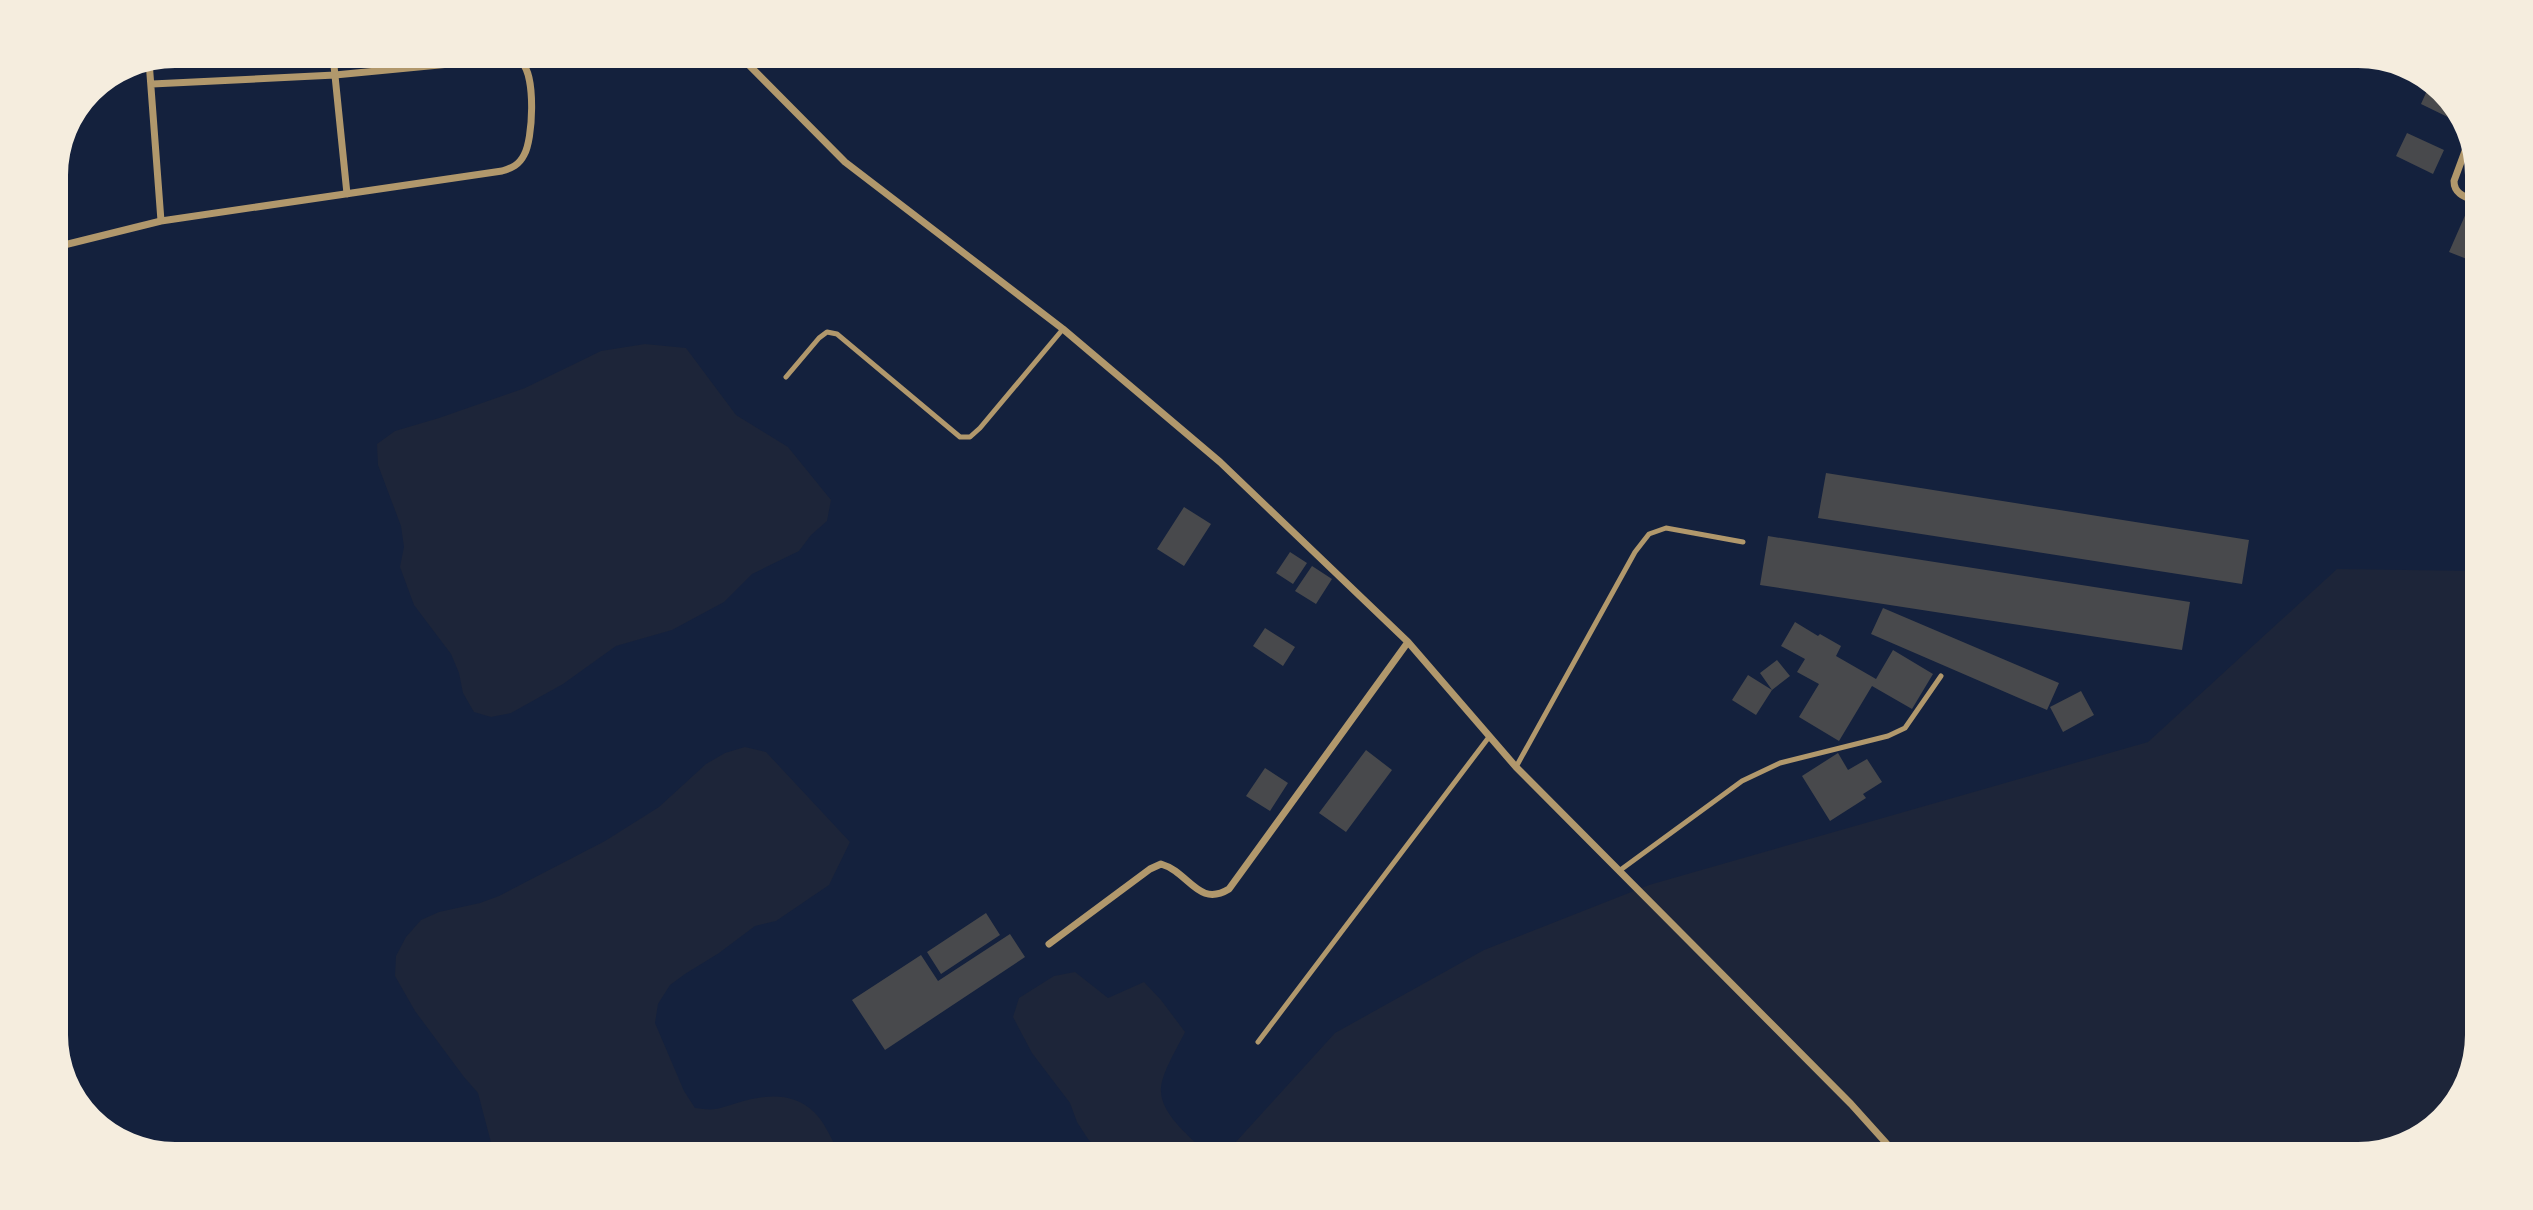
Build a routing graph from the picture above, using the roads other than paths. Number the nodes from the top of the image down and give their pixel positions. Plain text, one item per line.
1 (334, 68) edge
2 (408, 68) edge
3 (525, 68) edge
4 (752, 68) edge
5 (150, 72) edge
6 (335, 75) junction
7 (152, 83) junction
8 (2463, 157) edge
9 (347, 194) junction
10 (2465, 196) edge
11 (161, 221) junction
12 (68, 244) edge
13 (1063, 329) junction
14 (786, 377) dead end
15 (1742, 542) dead end
16 (1408, 642) junction
17 (1941, 676) dead end
18 (1489, 737) junction
19 (1516, 767) junction
20 (1619, 870) junction
21 (1049, 944) dead end
22 (1258, 1042) dead end
23 (1885, 1142) edge

1 - 6 street
2 - 6 street
3 - 9 street
4 - 13 street
5 - 7 street
6 - 7 street
6 - 9 street
7 - 11 street
8 - 10 street
9 - 11 street
11 - 12 street
13 - 14 lane
13 - 16 street
15 - 19 lane
16 - 18 street
16 - 21 street
17 - 20 lane
18 - 19 street
18 - 22 lane
19 - 20 street
20 - 23 street

